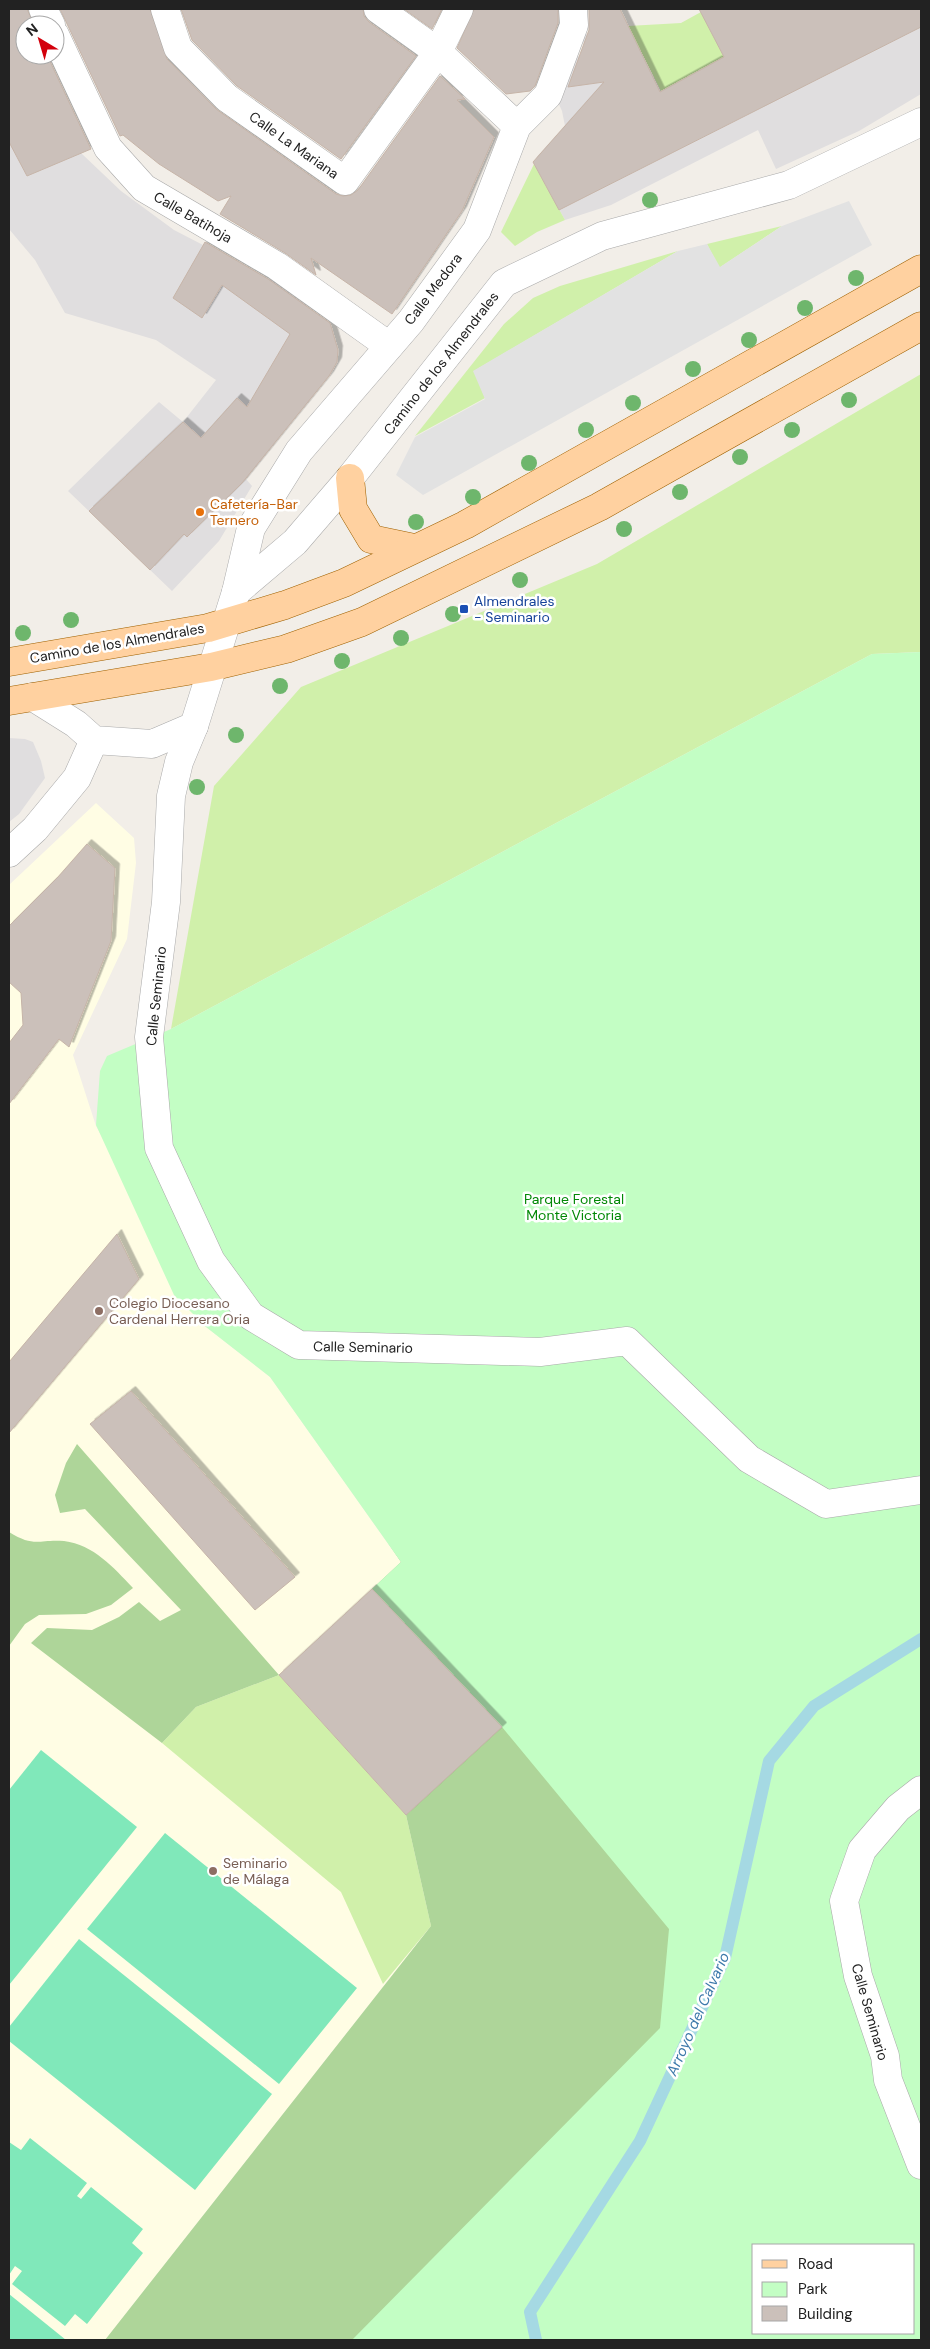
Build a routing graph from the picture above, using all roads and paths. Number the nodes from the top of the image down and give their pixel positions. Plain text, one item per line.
1 (165, 9) edge
2 (378, 9) edge
3 (459, 9) edge
4 (573, 9) edge
5 (438, 52) junction
6 (65, 56) edge
7 (921, 122) edge
8 (516, 126) junction
9 (921, 269) edge
10 (921, 326) edge
11 (389, 346) junction
12 (350, 478) junction
13 (414, 548) junction
14 (236, 592) junction
15 (226, 622) junction
16 (9, 662) edge
17 (211, 667) junction
18 (21, 699) edge
19 (194, 726) junction
20 (94, 740) junction
21 (9, 853) edge
22 (921, 1490) edge
23 (921, 1790) edge
24 (921, 2165) edge

1 - 5 street, Calle La Mariana
2 - 5 street
3 - 5 street
4 - 8 street
5 - 8 street
6 - 11 street, Calle Batihoja
7 - 12 street, Camino de los Almendrales
8 - 11 street, Calle Medora
9 - 13 main road, Camino de los Almendrales
10 - 17 main road
11 - 14 street, Calle Medora
12 - 13 main road
12 - 14 street, Camino de los Almendrales
13 - 15 main road, Camino de los Almendrales
14 - 15 street, Camino de los Almendrales
15 - 16 main road, Camino de los Almendrales
15 - 17 street, Camino de los Almendrales
17 - 18 main road
17 - 19 street, Camino de los Almendrales
18 - 20 street
19 - 20 street
19 - 22 street, Calle Seminario
20 - 21 street
23 - 24 street, Calle Seminario

